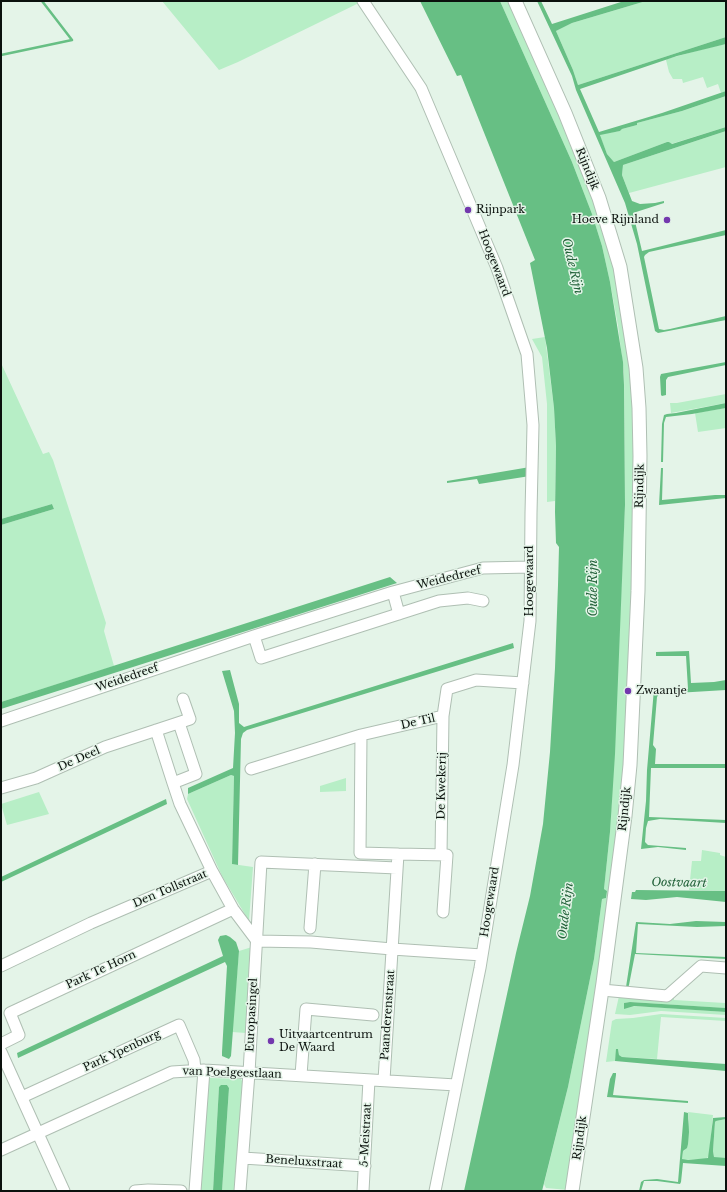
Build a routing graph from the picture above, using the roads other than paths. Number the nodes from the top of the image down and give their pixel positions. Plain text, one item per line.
1 (363, 1) edge
2 (515, 1) edge
3 (530, 567) junction
4 (393, 592) junction
5 (483, 601) dead end
6 (399, 614) junction
7 (254, 636) junction
8 (523, 683) junction
9 (183, 699) dead end
10 (443, 716) junction
11 (1, 721) edge
12 (179, 723) junction
13 (156, 730) junction
14 (361, 735) junction
15 (251, 769) dead end
16 (173, 783) junction
17 (1, 788) edge
18 (398, 854) junction
19 (441, 855) junction
20 (316, 864) junction
21 (397, 868) junction
22 (212, 871) junction
23 (233, 909) junction
24 (443, 912) dead end
25 (310, 928) dead end
26 (257, 941) junction
27 (392, 949) junction
28 (482, 955) junction
29 (1, 966) edge
30 (726, 968) edge
31 (602, 990) junction
32 (373, 1015) dead end
33 (1, 1044) edge
34 (1, 1052) edge
35 (199, 1070) junction
36 (249, 1073) junction
37 (301, 1075) junction
38 (370, 1080) junction
39 (384, 1080) junction
40 (456, 1084) junction
41 (22, 1097) junction
42 (38, 1133) junction
43 (1, 1150) edge
44 (243, 1158) junction
45 (365, 1166) junction
46 (64, 1191) edge
47 (134, 1191) edge
48 (181, 1191) edge
49 (195, 1191) edge
50 (240, 1191) edge
51 (363, 1191) edge
52 (435, 1191) edge
53 (572, 1191) edge

1 - 3 street, Hoogewaard
2 - 31 main road, Rijndijk
3 - 4 street, Weidedreef
3 - 8 street, Hoogewaard
4 - 6 street
4 - 7 street, Weidedreef
5 - 6 street, Weidedreef
6 - 7 street, Weidedreef
7 - 11 street, Weidedreef
8 - 10 street, De Til
8 - 28 street, Hoogewaard
9 - 12 street
10 - 14 street, De Til
10 - 19 street, De Kwekerij
12 - 13 street, De Deel
12 - 16 street
13 - 16 street
13 - 17 street, De Deel
14 - 15 street, De Til
14 - 18 street
16 - 22 street
18 - 19 street
18 - 21 street, Paanderenstraat
19 - 24 street
20 - 21 street
20 - 25 street
20 - 26 street, Europasingel
21 - 27 street, Paanderenstraat
22 - 23 street, Den Tollstraat
22 - 29 street, Den Tollstraat
23 - 26 street, Den Tollstraat
23 - 33 street, Park Te Horn
26 - 27 street
26 - 36 street, Europasingel
27 - 28 street
27 - 39 street, Paanderenstraat
28 - 40 street, Hoogewaard
30 - 31 street
31 - 53 main road, Rijndijk
32 - 37 street
34 - 41 street
35 - 36 street, van Poelgeestlaan
35 - 41 street, Park Ypenburg
35 - 42 street, van Poelgeestlaan
35 - 49 street
36 - 37 street, van Poelgeestlaan
36 - 44 street, Europasingel
37 - 38 street, van Poelgeestlaan
38 - 39 street, van Poelgeestlaan
38 - 45 street, 5-Meistraat
39 - 40 street, van Poelgeestlaan
40 - 52 street, Hoogewaard
41 - 42 street
42 - 43 street, van Poelgeestlaan
42 - 46 street
44 - 45 street, Beneluxstraat
44 - 50 street, Europasingel
45 - 51 street, 5-Meistraat
47 - 48 street

